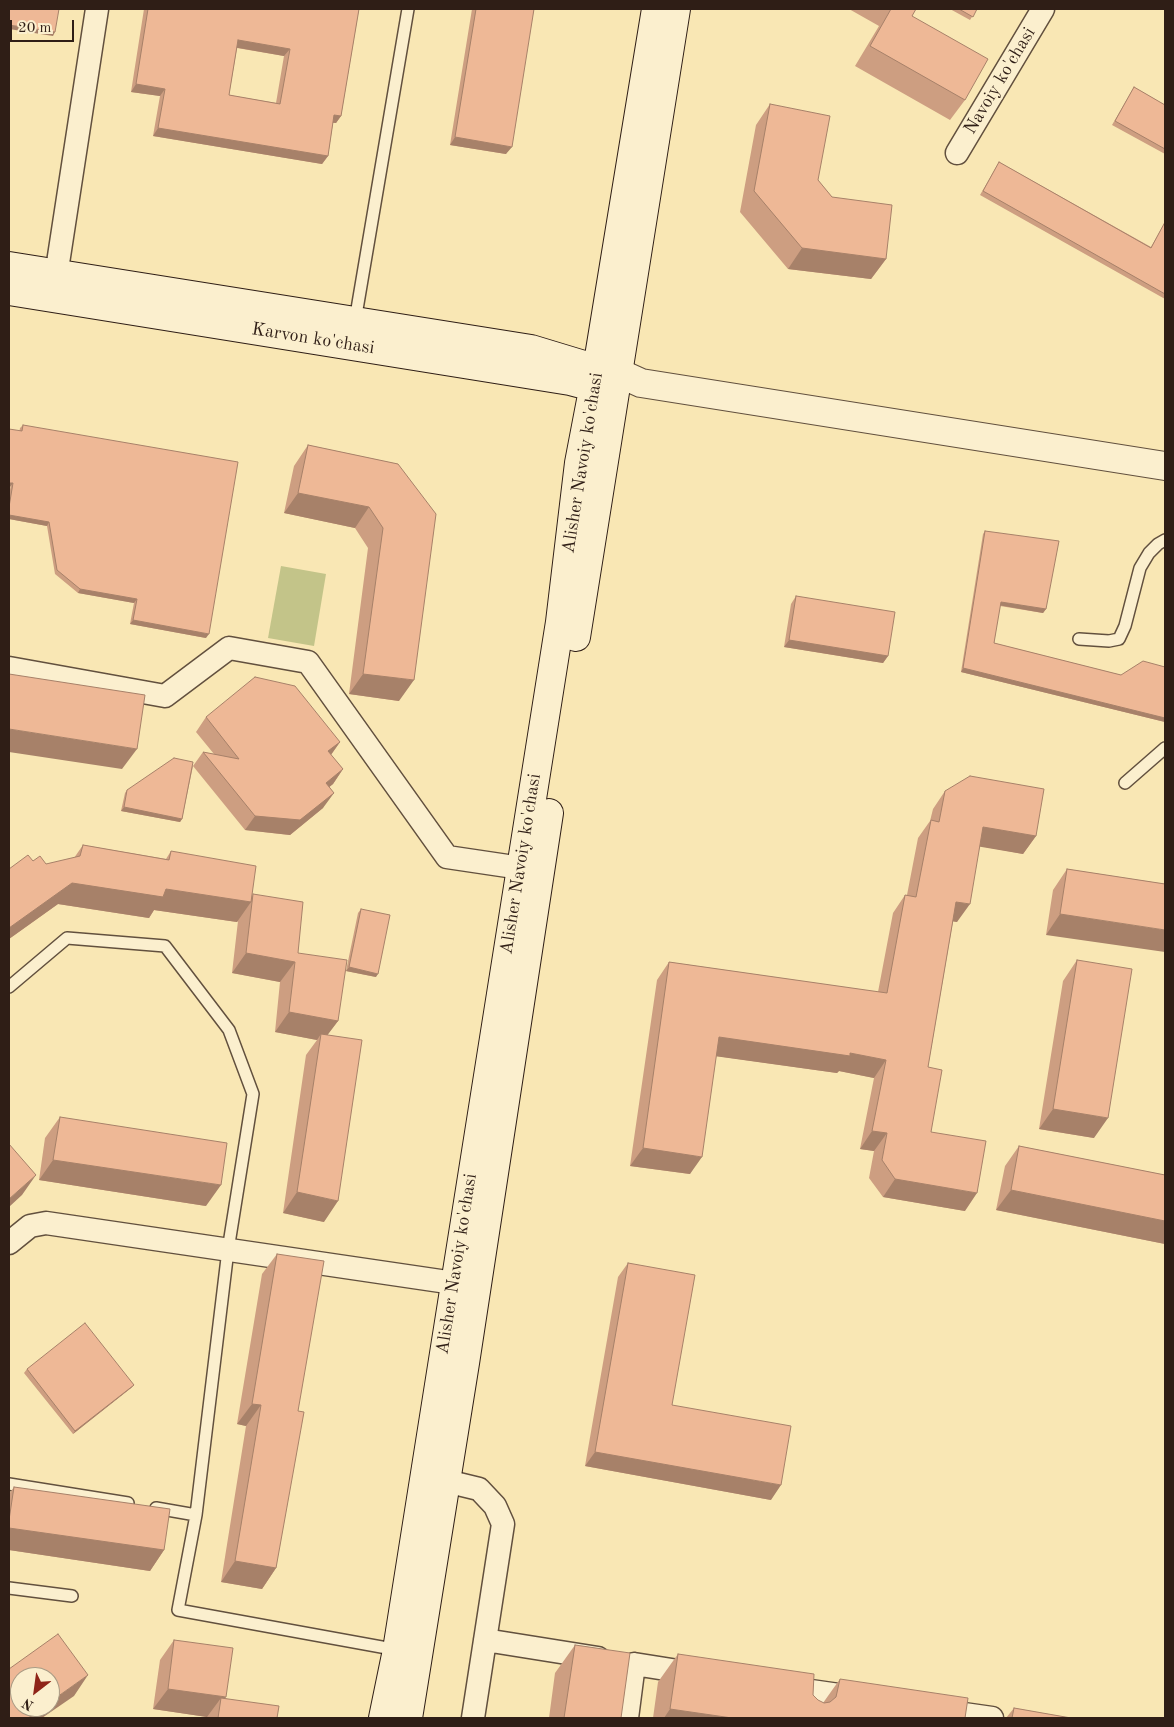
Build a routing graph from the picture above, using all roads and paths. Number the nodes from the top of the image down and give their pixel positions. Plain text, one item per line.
1 (98, 9) edge
2 (408, 9) edge
3 (656, 9) edge
4 (676, 9) edge
5 (1043, 9) edge
6 (957, 152) dead end
7 (9, 266) edge
8 (54, 285) junction
9 (9, 290) edge
10 (355, 320) junction
11 (613, 380) junction
12 (1165, 466) edge
13 (1165, 540) edge
14 (1079, 639) dead end
15 (9, 668) edge
16 (1165, 748) edge
17 (1125, 783) dead end
18 (521, 868) junction
19 (9, 987) edge
20 (9, 1243) edge
21 (228, 1250) junction
22 (454, 1283) junction
23 (446, 1481) junction
24 (9, 1484) edge
25 (196, 1515) junction
26 (9, 1588) edge
27 (72, 1596) dead end
28 (485, 1640) junction
29 (408, 1652) junction
30 (634, 1664) junction
31 (721, 1677) edge
32 (760, 1683) edge
33 (876, 1701) edge
34 (915, 1707) edge
35 (963, 1716) edge
36 (384, 1718) edge
37 (408, 1718) edge
38 (474, 1718) edge
39 (627, 1718) edge
40 (992, 1718) edge

1 - 8 street
2 - 10 lane
3 - 11 main road, Alisher Navoiy ko'chasi
4 - 11 main road, Alisher Navoiy ko'chasi
5 - 6 street, Navoiy ko'chasi
7 - 8 main road
8 - 9 main road, Karvon ko'chasi
8 - 10 main road
8 - 11 main road, Karvon ko'chasi
10 - 11 main road
11 - 12 main road
11 - 18 main road, Alisher Navoiy ko'chasi
11 - 23 main road, Alisher Navoiy ko'chasi
13 - 14 lane
15 - 18 street
16 - 17 lane
18 - 22 main road, Alisher Navoiy ko'chasi
19 - 21 lane
20 - 21 street
21 - 22 street
21 - 25 lane
22 - 29 main road, Alisher Navoiy ko'chasi
23 - 28 street
23 - 29 main road, Alisher Navoiy ko'chasi
24 - 25 lane
25 - 29 lane
26 - 27 lane
28 - 30 street
28 - 38 street
29 - 36 main road, Alisher Navoiy ko'chasi
29 - 37 main road, Alisher Navoiy ko'chasi
30 - 31 street
30 - 39 street
32 - 33 street
34 - 35 street
35 - 40 street

